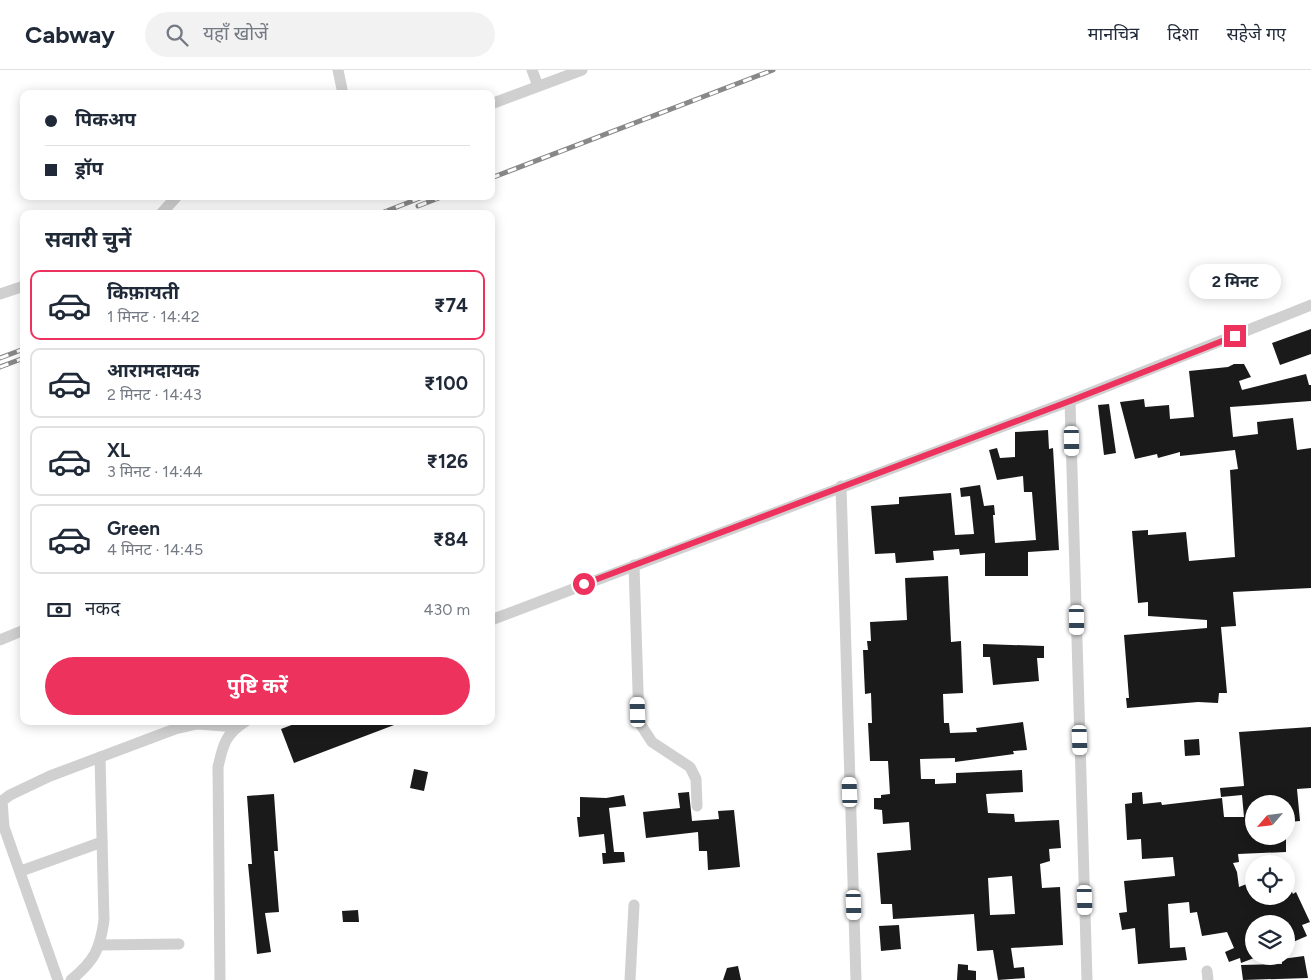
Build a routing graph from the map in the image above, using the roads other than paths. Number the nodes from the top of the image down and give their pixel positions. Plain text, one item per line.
1 (338, 70) edge
2 (532, 70) edge
3 (582, 70) edge
4 (538, 86) junction
5 (342, 90) edge
6 (495, 102) edge
7 (173, 200) edge
8 (165, 210) edge
9 (20, 287) edge
10 (0, 294) edge
11 (1311, 305) edge
12 (1070, 401) junction
13 (841, 486) junction
14 (634, 565) junction
15 (495, 618) edge
16 (20, 632) edge
17 (0, 640) edge
18 (192, 725) edge
19 (240, 725) edge
20 (100, 757) junction
21 (697, 806) dead end
22 (102, 842) junction
23 (21, 871) junction
24 (634, 905) dead end
25 (179, 944) dead end
26 (100, 945) junction
27 (58, 980) edge
28 (71, 980) edge
29 (220, 980) edge
30 (630, 980) edge
31 (856, 980) edge
32 (1087, 980) edge

1 - 5 street
2 - 4 street
3 - 4 street
4 - 6 street
7 - 8 street
9 - 10 street
11 - 12 street
12 - 13 street
12 - 32 street
13 - 14 street
13 - 31 street
14 - 15 street
14 - 21 street
16 - 17 street
18 - 20 street
19 - 29 street
20 - 22 street
20 - 23 street
22 - 23 street
22 - 26 street
23 - 27 street
24 - 30 street
25 - 26 street
26 - 28 street

